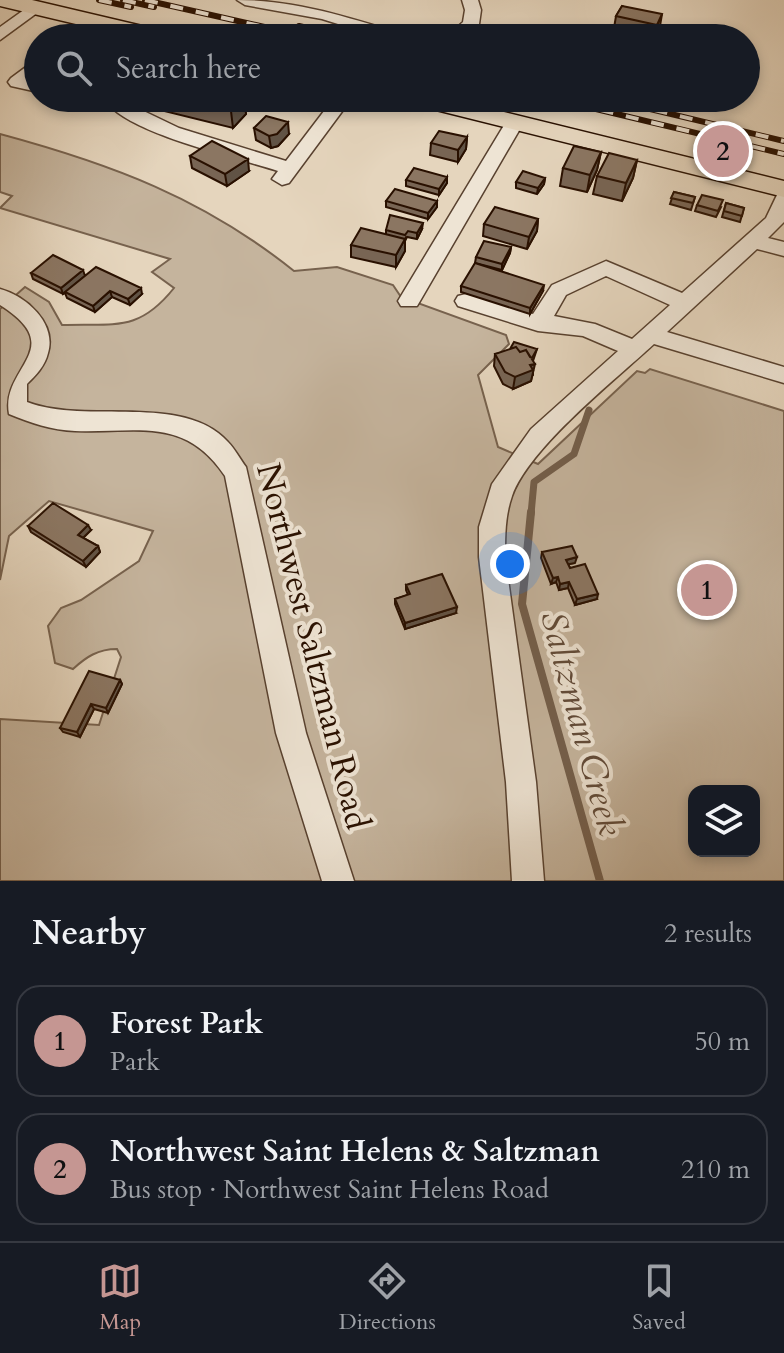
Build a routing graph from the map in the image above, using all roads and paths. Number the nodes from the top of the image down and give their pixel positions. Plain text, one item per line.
1 (4, 0) edge
2 (245, 0) edge
3 (470, 0) edge
4 (35, 7) junction
5 (101, 24) edge
6 (354, 24) edge
7 (471, 24) edge
8 (0, 35) edge
9 (132, 112) edge
10 (332, 112) edge
11 (474, 112) edge
12 (515, 122) junction
13 (784, 189) edge
14 (784, 199) edge
15 (753, 241) junction
16 (784, 249) edge
17 (0, 296) edge
18 (409, 301) dead end
19 (466, 301) dead end
20 (685, 303) junction
21 (538, 323) junction
22 (642, 342) junction
23 (784, 375) edge
24 (338, 881) edge
25 (528, 881) edge

1 - 4 highway
2 - 6 street
3 - 7 street
4 - 5 highway
4 - 8 street
9 - 10 street
11 - 12 highway
12 - 13 highway
12 - 18 street
14 - 15 street
15 - 16 street
15 - 20 street
17 - 24 street, Northwest Saltzman Road
19 - 21 street
20 - 21 street
20 - 22 street
21 - 22 street
22 - 23 street
22 - 25 street

